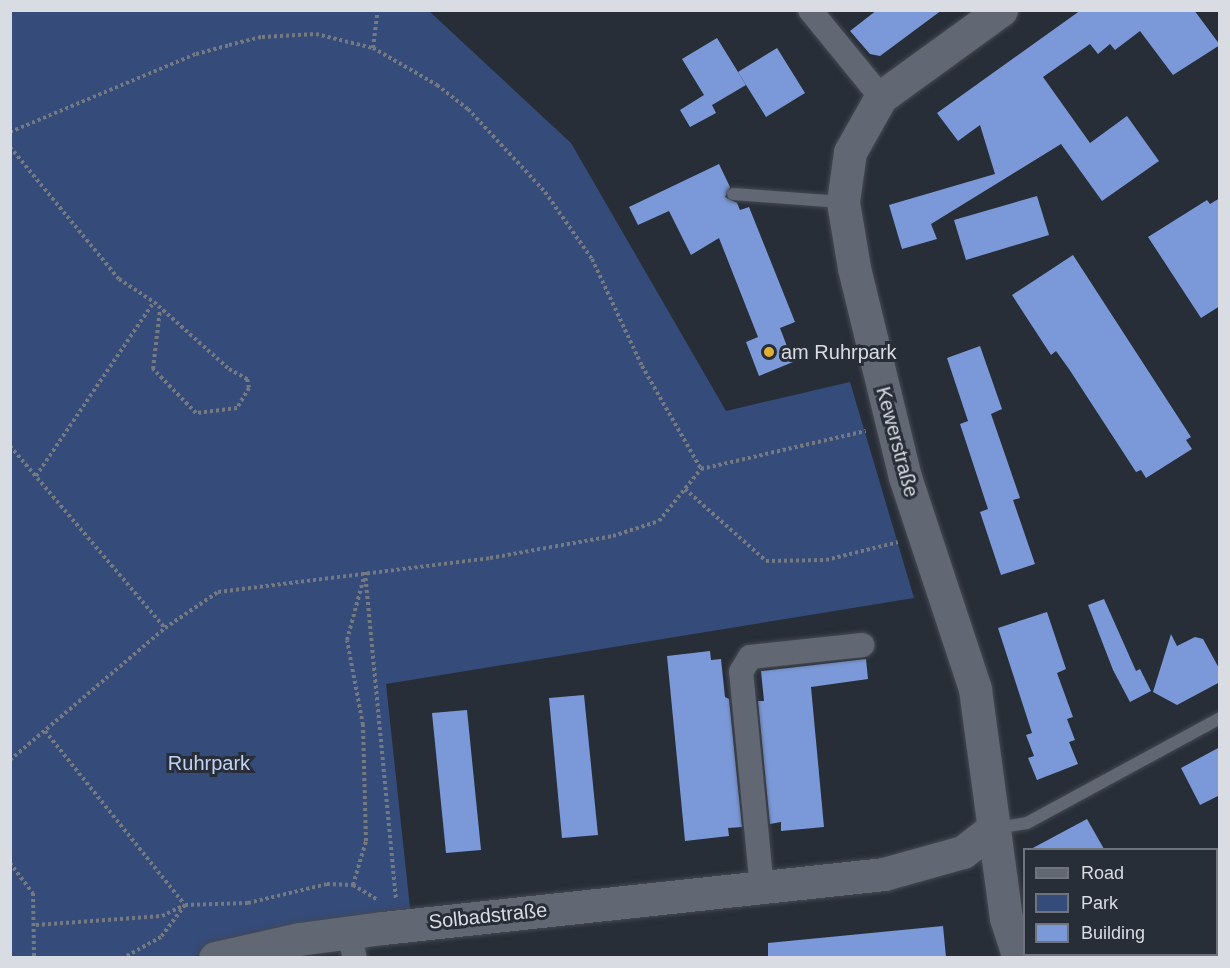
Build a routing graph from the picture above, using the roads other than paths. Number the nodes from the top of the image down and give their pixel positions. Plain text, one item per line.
1 (810, 10) edge
2 (1001, 10) edge
3 (881, 97) junction
4 (733, 194) dead end
5 (843, 202) junction
6 (862, 645) dead end
7 (1220, 718) edge
8 (992, 829) junction
9 (762, 889) junction
10 (352, 945) edge
11 (215, 957) edge
12 (1019, 957) edge

1 - 3 street
2 - 3 street, Kewerstraße
3 - 5 street, Kewerstraße
4 - 5 lane
5 - 8 street, Kewerstraße
6 - 9 street
7 - 8 lane
8 - 9 street, Solbadstraße
8 - 12 street, Kewerstraße
9 - 10 street, Solbadstraße
10 - 11 street, Solbadstraße

